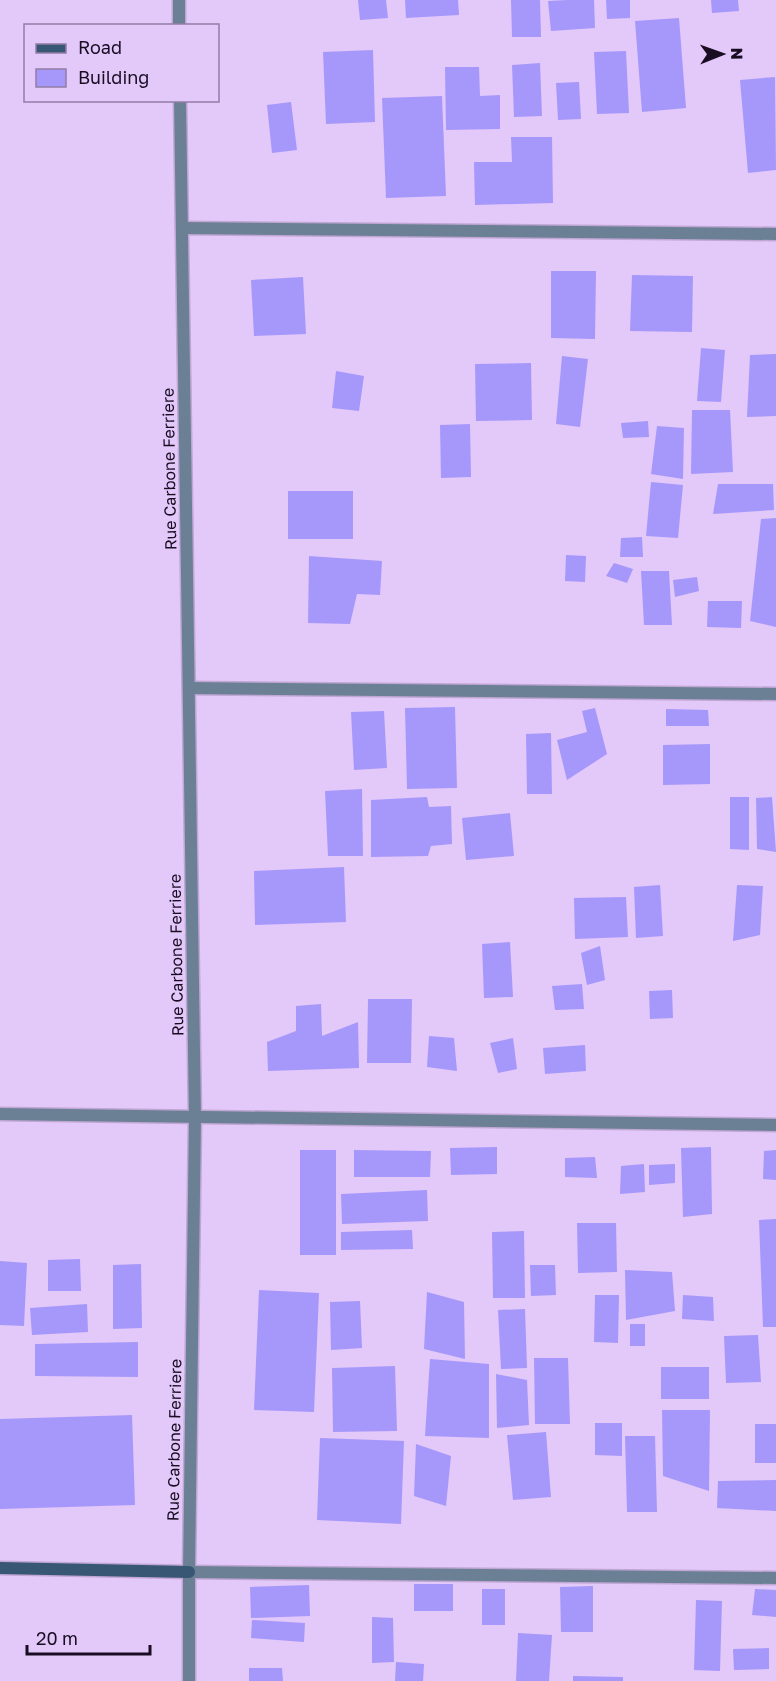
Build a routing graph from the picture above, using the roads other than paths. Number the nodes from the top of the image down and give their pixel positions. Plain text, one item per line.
1 (179, 0) edge
2 (179, 24) edge
3 (180, 102) edge
4 (182, 228) junction
5 (776, 234) edge
6 (189, 688) junction
7 (776, 694) edge
8 (0, 1114) edge
9 (195, 1118) junction
10 (776, 1125) edge
11 (0, 1568) edge
12 (189, 1572) junction
13 (776, 1578) edge
14 (189, 1681) edge

1 - 2 street
3 - 4 street, Rue Carbone Ferriere
4 - 5 street
4 - 6 street, Rue Carbone Ferriere
6 - 7 street
6 - 9 street, Rue Carbone Ferriere
8 - 9 street
9 - 10 street
9 - 12 street, Rue Carbone Ferriere
11 - 12 street
12 - 13 street
12 - 14 street, Rue Carbone Ferriere

